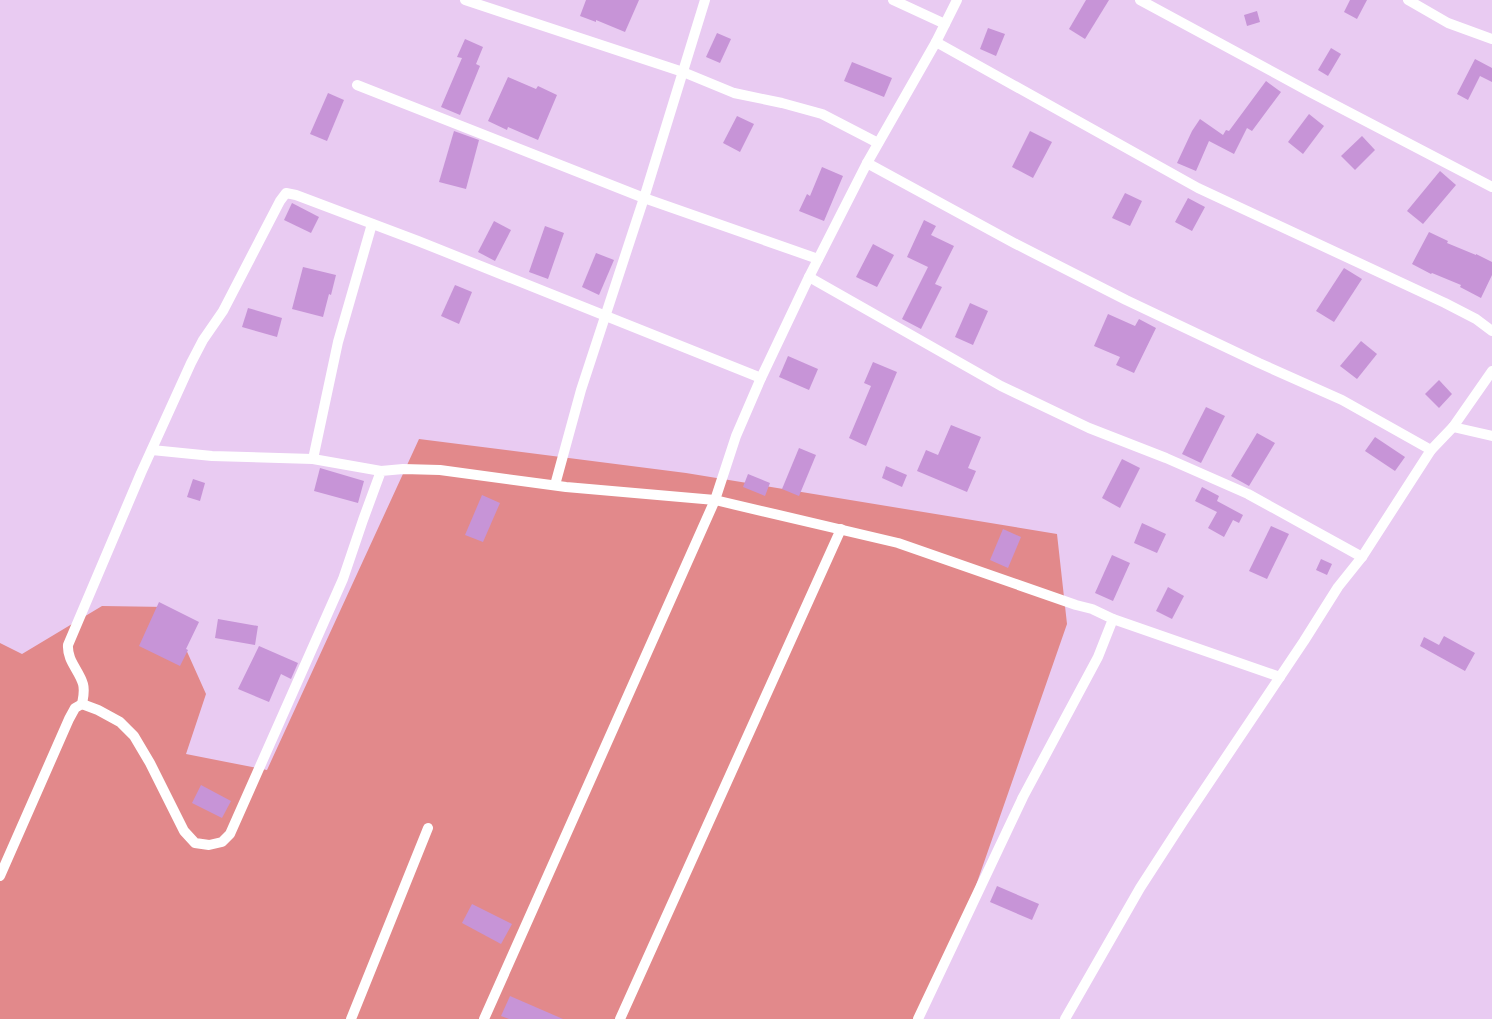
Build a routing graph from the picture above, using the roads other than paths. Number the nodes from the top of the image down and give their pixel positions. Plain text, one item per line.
1 (466, 0) edge
2 (705, 0) edge
3 (893, 0) edge
4 (957, 0) edge
5 (1140, 0) edge
6 (1408, 0) edge
7 (945, 24) junction
8 (1492, 39) edge
9 (936, 42) junction
10 (683, 72) junction
11 (356, 85) dead end
12 (878, 143) junction
13 (867, 163) junction
14 (1492, 187) edge
15 (644, 198) junction
16 (372, 224) junction
17 (818, 259) junction
18 (809, 277) junction
19 (605, 315) junction
20 (1492, 331) edge
21 (1492, 371) edge
22 (761, 378) junction
23 (1453, 427) junction
24 (1492, 436) edge
25 (152, 450) junction
26 (1431, 450) junction
27 (312, 459) junction
28 (381, 471) junction
29 (555, 485) junction
30 (715, 500) junction
31 (842, 530) junction
32 (1362, 556) junction
33 (1113, 619) junction
34 (1280, 677) junction
35 (82, 704) junction
36 (428, 828) dead end
37 (0, 876) edge
38 (351, 1019) edge
39 (484, 1019) edge
40 (620, 1019) edge
41 (918, 1019) edge
42 (1065, 1019) edge

1 - 10 street
2 - 10 street
3 - 7 street
4 - 7 street
5 - 14 street
6 - 8 street
7 - 9 street
9 - 12 street
9 - 20 street
10 - 12 street
10 - 15 street
11 - 15 street
12 - 13 street
13 - 17 street
13 - 26 street
15 - 17 street
15 - 19 street
16 - 19 street
16 - 25 street
16 - 27 street
17 - 18 street
18 - 22 street
18 - 32 street
19 - 22 street
19 - 29 street
21 - 23 street
22 - 30 street
23 - 24 street
23 - 26 street
25 - 27 street
25 - 35 street
26 - 32 street
27 - 28 street
28 - 29 street
28 - 35 street
29 - 30 street
30 - 31 street
30 - 39 street
31 - 33 street
31 - 40 street
32 - 34 street
33 - 34 street
33 - 41 street
34 - 42 street
35 - 37 street
36 - 38 street

